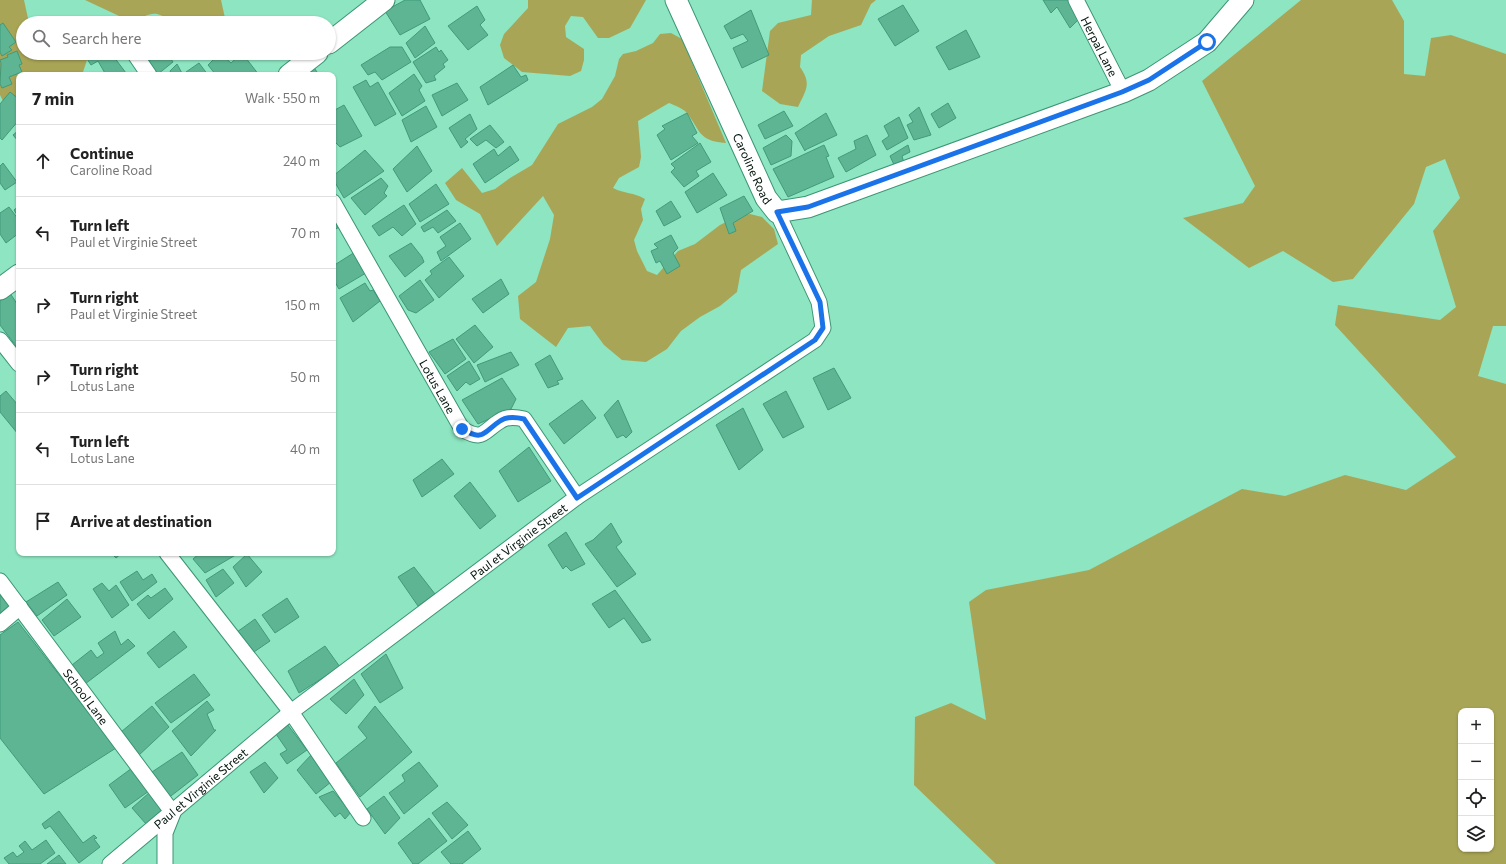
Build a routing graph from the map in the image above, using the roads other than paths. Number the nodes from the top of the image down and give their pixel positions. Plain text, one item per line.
1 (384, 0) edge
2 (676, 0) edge
3 (1076, 0) edge
4 (1243, 0) edge
5 (336, 38) edge
6 (139, 60) edge
7 (308, 60) edge
8 (147, 72) edge
9 (293, 72) edge
10 (1122, 92) junction
11 (336, 207) edge
12 (777, 212) junction
13 (16, 277) edge
14 (0, 289) edge
15 (0, 340) edge
16 (16, 360) edge
17 (577, 498) junction
18 (169, 556) edge
19 (0, 581) edge
20 (20, 607) junction
21 (0, 624) edge
22 (291, 712) junction
23 (172, 813) junction
24 (363, 818) dead end
25 (110, 864) edge
26 (165, 864) edge

1 - 5 main road
2 - 12 main road, Caroline Road
3 - 10 street, Herpal Lane
4 - 10 main road, Caroline Road
6 - 8 street
7 - 9 main road
10 - 12 main road, Caroline Road
11 - 17 street, Lotus Lane
12 - 17 street, Paul et Virginie Street
13 - 14 main road
15 - 16 street
17 - 22 street, Paul et Virginie Street
18 - 22 street
19 - 20 street, School Lane
20 - 21 street
20 - 23 street, School Lane
22 - 23 street, Paul et Virginie Street
22 - 24 street
23 - 25 street, Paul et Virginie Street
23 - 26 street

